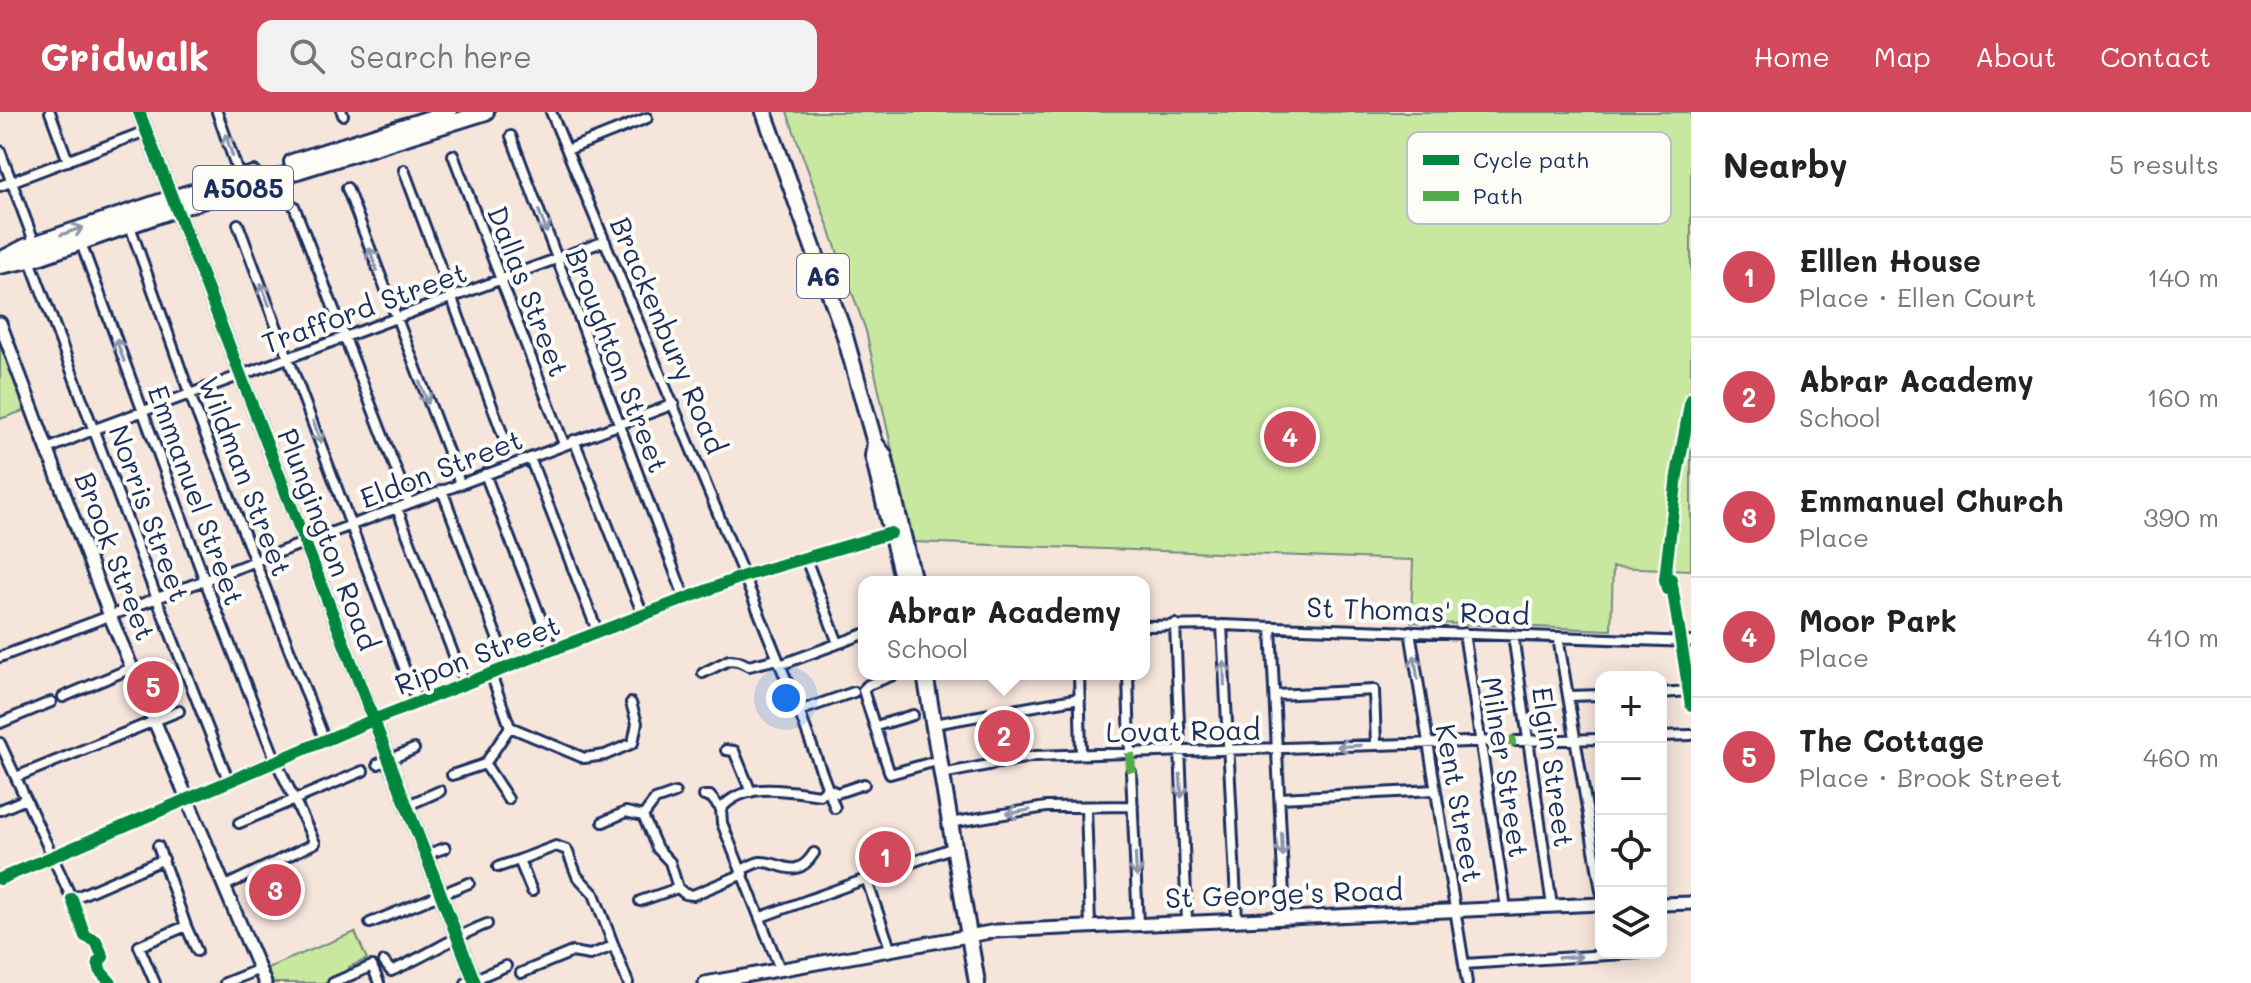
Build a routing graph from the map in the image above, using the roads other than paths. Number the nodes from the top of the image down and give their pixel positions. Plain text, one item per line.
1 (50, 112) edge
2 (139, 112) edge
3 (218, 112) edge
4 (445, 112) edge
5 (486, 112) edge
6 (551, 112) edge
7 (764, 112) edge
8 (647, 118) dead end
9 (146, 131) junction
10 (511, 136) dead end
11 (567, 150) junction
12 (0, 151) edge
13 (453, 155) dead end
14 (68, 161) junction
15 (405, 173) dead end
16 (240, 178) junction
17 (11, 182) junction
18 (0, 186) edge
19 (349, 193) dead end
20 (174, 203) junction
21 (294, 207) dead end
22 (130, 226) junction
23 (239, 226) dead end
24 (605, 241) junction
25 (81, 243) junction
26 (35, 244) junction
27 (557, 259) junction
28 (30, 260) junction
29 (0, 263) edge
30 (500, 279) junction
31 (451, 300) junction
32 (396, 320) junction
33 (0, 323) edge
34 (345, 339) junction
35 (290, 359) junction
36 (240, 376) junction
37 (190, 395) junction
38 (674, 404) junction
39 (143, 412) junction
40 (619, 424) junction
41 (95, 429) junction
42 (504, 438) dead end
43 (574, 440) junction
44 (564, 444) junction
45 (48, 449) junction
46 (530, 458) junction
47 (485, 474) junction
48 (460, 483) junction
49 (442, 490) junction
50 (409, 503) junction
51 (397, 508) junction
52 (351, 526) junction
53 (898, 532) junction
54 (306, 542) junction
55 (806, 559) junction
56 (257, 562) junction
57 (744, 576) junction
58 (902, 576) edge
59 (912, 576) edge
60 (1671, 578) dead end
61 (205, 581) junction
62 (157, 599) junction
63 (685, 599) junction
64 (643, 615) junction
65 (110, 616) junction
66 (1175, 624) junction
67 (1222, 625) junction
68 (1150, 626) edge
69 (1271, 627) junction
70 (1410, 631) junction
71 (598, 633) junction
72 (1464, 633) junction
73 (1513, 635) junction
74 (858, 636) edge
75 (1558, 637) junction
76 (1681, 642) junction
77 (1691, 642) edge
78 (838, 643) junction
79 (553, 650) junction
80 (0, 657) edge
81 (778, 662) junction
82 (134, 667) junction
83 (508, 667) junction
84 (703, 673) dead end
85 (491, 674) junction
86 (881, 680) edge
87 (926, 680) edge
88 (1079, 680) edge
89 (1128, 680) edge
90 (465, 684) junction
91 (858, 691) junction
92 (1688, 691) junction
93 (1667, 693) edge
94 (1275, 695) junction
95 (1595, 695) edge
96 (840, 696) junction
97 (1569, 696) junction
98 (63, 697) dead end
99 (1080, 698) junction
100 (51, 702) dead end
101 (417, 702) junction
102 (631, 703) dead end
103 (1691, 705) edge
104 (844, 707) dead end
105 (179, 711) dead end
106 (799, 711) junction
107 (913, 715) dead end
108 (156, 720) junction
109 (373, 720) junction
110 (0, 723) edge
111 (934, 724) junction
112 (876, 726) junction
113 (510, 727) junction
114 (1691, 735) edge
115 (1667, 736) edge
116 (1595, 739) edge
117 (1527, 740) junction
118 (1575, 740) junction
119 (325, 741) junction
120 (1499, 741) dead end
121 (1516, 741) dead end
122 (1479, 742) junction
123 (0, 743) edge
124 (1427, 744) junction
125 (1376, 745) junction
126 (414, 749) dead end
127 (726, 750) dead end
128 (1279, 750) junction
129 (1179, 751) junction
130 (1227, 751) junction
131 (1081, 753) junction
132 (1130, 753) junction
133 (276, 761) junction
134 (383, 762) junction
135 (485, 764) junction
136 (941, 767) junction
137 (363, 771) dead end
138 (1131, 772) dead end
139 (452, 775) dead end
140 (16, 777) junction
141 (229, 782) junction
142 (864, 784) dead end
143 (827, 788) junction
144 (1435, 790) junction
145 (440, 791) dead end
146 (751, 792) junction
147 (675, 793) dead end
148 (704, 796) dead end
149 (1280, 798) junction
150 (26, 799) junction
151 (188, 799) junction
152 (293, 799) junction
153 (508, 799) dead end
154 (406, 806) junction
155 (1133, 806) junction
156 (1086, 807) junction
157 (835, 808) dead end
158 (721, 809) junction
159 (0, 810) edge
160 (643, 816) junction
161 (603, 822) dead end
162 (239, 823) dead end
163 (950, 823) junction
164 (158, 846) dead end
165 (954, 847) junction
166 (445, 848) dead end
167 (814, 853) dead end
168 (425, 855) junction
169 (52, 857) junction
170 (164, 859) junction
171 (519, 860) junction
172 (498, 867) dead end
173 (742, 872) junction
174 (866, 878) junction
175 (0, 879) edge
176 (469, 883) dead end
177 (225, 886) junction
178 (1600, 887) edge
179 (678, 888) junction
180 (532, 891) dead end
181 (441, 895) junction
182 (640, 901) dead end
183 (1691, 903) edge
184 (1595, 904) edge
185 (1667, 904) edge
186 (1552, 906) junction
187 (1506, 908) junction
188 (1455, 910) junction
189 (761, 917) junction
190 (1285, 917) junction
191 (1237, 919) junction
192 (1187, 921) junction
193 (370, 923) dead end
194 (487, 924) dead end
195 (1138, 924) junction
196 (1090, 925) junction
197 (186, 926) junction
198 (457, 935) junction
199 (970, 936) junction
200 (613, 946) junction
201 (197, 951) dead end
202 (891, 951) junction
203 (1595, 956) edge
204 (384, 962) dead end
205 (1464, 964) junction
206 (506, 966) dead end
207 (260, 969) junction
208 (780, 969) junction
209 (521, 973) dead end
210 (723, 981) edge
211 (472, 982) edge
212 (155, 983) edge
213 (225, 983) edge
214 (265, 983) edge
215 (333, 983) edge
216 (379, 983) edge
217 (628, 983) edge
218 (705, 983) edge
219 (977, 983) edge
220 (1467, 983) edge

1 - 14 street
2 - 9 street, Plungington Road
16 -> 3 street
4 - 16 highway, A5085
5 - 20 highway, A5085
6 - 11 street, Brackenbury Road
7 - 53 highway, A6
8 - 11 street
9 - 14 street
9 - 20 street, Plungington Road
10 -> 27 street, Broughton Street
11 - 24 street, Brackenbury Road
12 - 17 street
13 - 30 street, Dallas Street
14 - 17 street
15 - 31 street
16 - 20 highway, A5085
17 - 18 street
17 - 26 street
32 -> 19 street
20 - 22 highway, A5085
26 -> 20 highway, A5085
20 - 36 street, Plungington Road
21 - 34 street
22 - 25 highway, A5085
22 - 37 street, Wildman Street
35 -> 23 street
24 - 27 street, Trafford Street
24 - 38 street, Brackenbury Road
25 - 28 highway, A5085
39 -> 25 street, Emmanuel Street
26 - 29 highway, A5085
27 - 30 street, Trafford Street
27 - 40 street, Broughton Street
28 - 29 highway, A5085
28 - 41 street, Norris Street
30 - 31 street, Trafford Street
30 - 44 street, Dallas Street
31 - 32 street, Trafford Street
31 - 42 street
32 - 34 street, Trafford Street
32 -> 48 street
33 - 45 street, Brook Street
34 - 35 street, Trafford Street
34 - 50 street
35 - 36 street, Trafford Street
35 -> 52 street
36 - 37 street, Trafford Street
36 - 54 street, Plungington Road
37 - 39 street, Trafford Street
37 - 56 street, Wildman Street
38 - 40 street, Eldon Street
38 - 57 street, Brackenbury Road
39 - 41 street, Trafford Street
39 - 61 street, Emmanuel Street
40 - 43 street, Eldon Street
40 - 63 street, Broughton Street
41 - 45 street, Trafford Street
41 - 62 street, Norris Street
43 - 44 street, Eldon Street
43 - 64 street
44 - 46 street, Eldon Street
45 - 65 street, Brook Street
46 - 47 street, Eldon Street
46 - 71 street
47 - 48 street, Eldon Street
47 - 79 street
48 - 49 street, Eldon Street
49 - 50 street, Eldon Street
49 - 83 street
50 - 51 street, Eldon Street
51 - 52 street, Eldon Street
51 - 90 street
52 - 54 street, Eldon Street
52 - 101 street
53 - 55 street, Ripon Street
53 - 58 highway, A6
53 - 59 highway, A6
54 - 56 street, Eldon Street
54 - 109 street, Plungington Road
55 - 57 street, Ripon Street
55 - 78 street
56 - 61 street, Eldon Street
56 - 119 street, Wildman Street
57 - 63 street, Ripon Street
57 - 81 street, Brackenbury Road
60 - 76 street
61 - 62 street, Eldon Street
61 - 133 street, Emmanuel Street
62 - 65 street, Eldon Street
62 - 141 street, Norris Street
63 - 64 street, Ripon Street
64 - 71 street, Ripon Street
65 - 80 street, Eldon Street
65 - 82 street, Brook Street
66 - 67 street, St Thomas' Road
66 - 68 street, St Thomas' Road
66 - 129 street
67 - 69 street, St Thomas' Road
130 -> 67 street
69 - 70 street, St Thomas' Road
69 - 94 street
70 - 72 street, St Thomas' Road
124 -> 70 street, Kent Street
71 - 79 street, Ripon Street
72 - 73 street, St Thomas' Road
72 - 122 street, Milner Street
73 - 75 street, St Thomas' Road
73 - 117 street, Elgin Street
74 - 78 street
75 - 76 street, St Thomas' Road
75 - 97 street
76 - 77 street, St Thomas' Road
76 - 92 street
78 - 81 street
79 - 83 street, Ripon Street
81 - 84 street
81 - 106 street, Brackenbury Road
82 - 98 street
82 - 108 street, Brook Street
83 - 85 street, Ripon Street
85 - 90 street, Ripon Street
85 - 113 street
86 - 91 street
87 - 111 highway
88 - 99 street
89 - 132 street
90 - 101 street, Ripon Street
91 - 96 street
91 - 112 street
92 - 93 street
92 - 103 street
94 - 125 street
94 - 128 street
95 - 97 street
96 - 104 street
96 - 106 street
97 - 118 street
99 - 111 street
99 - 131 street
100 - 110 street
101 - 109 street, Ripon Street
102 - 113 street
105 - 108 street
106 - 143 street, Brackenbury Road
107 - 112 street
108 - 140 street
108 - 151 street, Brook Street
109 - 119 street, Ripon Street
109 - 134 street, Plungington Road
111 - 136 highway
112 - 136 street, Lovat Road
113 - 135 street
114 - 115 street
116 - 118 street
117 - 118 street
117 - 121 street
117 - 186 street, Elgin Street
118 - 178 street
119 - 133 street, Ripon Street
120 - 122 street, Lovat Road
122 - 124 street, Lovat Road
122 - 187 street, Milner Street
123 - 140 street
124 - 125 street, Lovat Road
124 - 144 street, Kent Street
125 -> 128 street, Lovat Road
126 - 134 street
127 - 146 street
128 - 130 street, Lovat Road
128 - 149 street
129 - 130 street, Lovat Road
129 - 132 street, Lovat Road
129 -> 192 street
130 - 191 street
131 - 132 street, Lovat Road
131 - 136 street, Lovat Road
133 - 141 street, Ripon Street
133 - 152 street, Emmanuel Street
134 - 154 street, Plungington Road
135 - 139 street
135 - 153 street
136 - 163 highway
137 - 152 street
138 - 155 street
140 - 150 street
141 - 151 street, Ripon Street
142 - 143 street
143 - 146 street
143 - 157 street, Brackenbury Road
144 - 149 street
144 - 188 street, Kent Street
145 - 154 street
146 - 158 street
147 - 160 street
148 - 158 street
149 -> 190 street
150 - 159 street
150 - 169 street
151 - 169 street, Ripon Street
151 - 177 street, Brook Street
152 - 162 street
152 - 177 street, Emmanuel Street
154 - 168 street, Plungington Road
155 - 156 street
155 -> 195 street
156 -> 163 street
156 - 196 street
158 - 173 street
160 - 161 street
160 - 179 street
163 - 165 highway
164 - 170 street
165 - 174 street
165 - 199 highway
166 - 168 street
167 - 173 street
168 - 181 street, Plungington Road
169 - 170 street
169 - 175 street, Ripon Street
170 - 197 street
171 - 172 street
171 - 180 street
171 - 200 street
173 - 179 street
173 - 189 street
174 - 189 street
174 - 202 street
176 - 181 street
177 - 207 street, Brook Street
179 - 182 street
181 - 193 street
181 - 198 street, Plungington Road
183 - 185 street
184 - 186 street, St George's Road
186 - 187 street, St George's Road
187 - 188 street, St George's Road
188 - 190 street, St George's Road
188 - 205 street, Kent Street
189 - 208 street
190 - 191 street, St George's Road
191 - 192 street, St George's Road
192 - 195 street, St George's Road
194 - 198 street
195 - 196 street, St George's Road
196 - 199 street, St George's Road
197 - 201 street
197 - 212 street
198 - 204 street
198 - 211 street, Plungington Road
199 - 202 street, St George's Road
199 - 219 highway
200 - 209 street
200 - 217 street
202 - 208 street, St George's Road
205 -> 203 street
205 - 220 street, Kent Street
206 - 211 street
207 - 213 street
207 - 214 street, Brook Street
208 - 210 street, St George's Road
210 - 218 street, St George's Road
215 - 216 street

